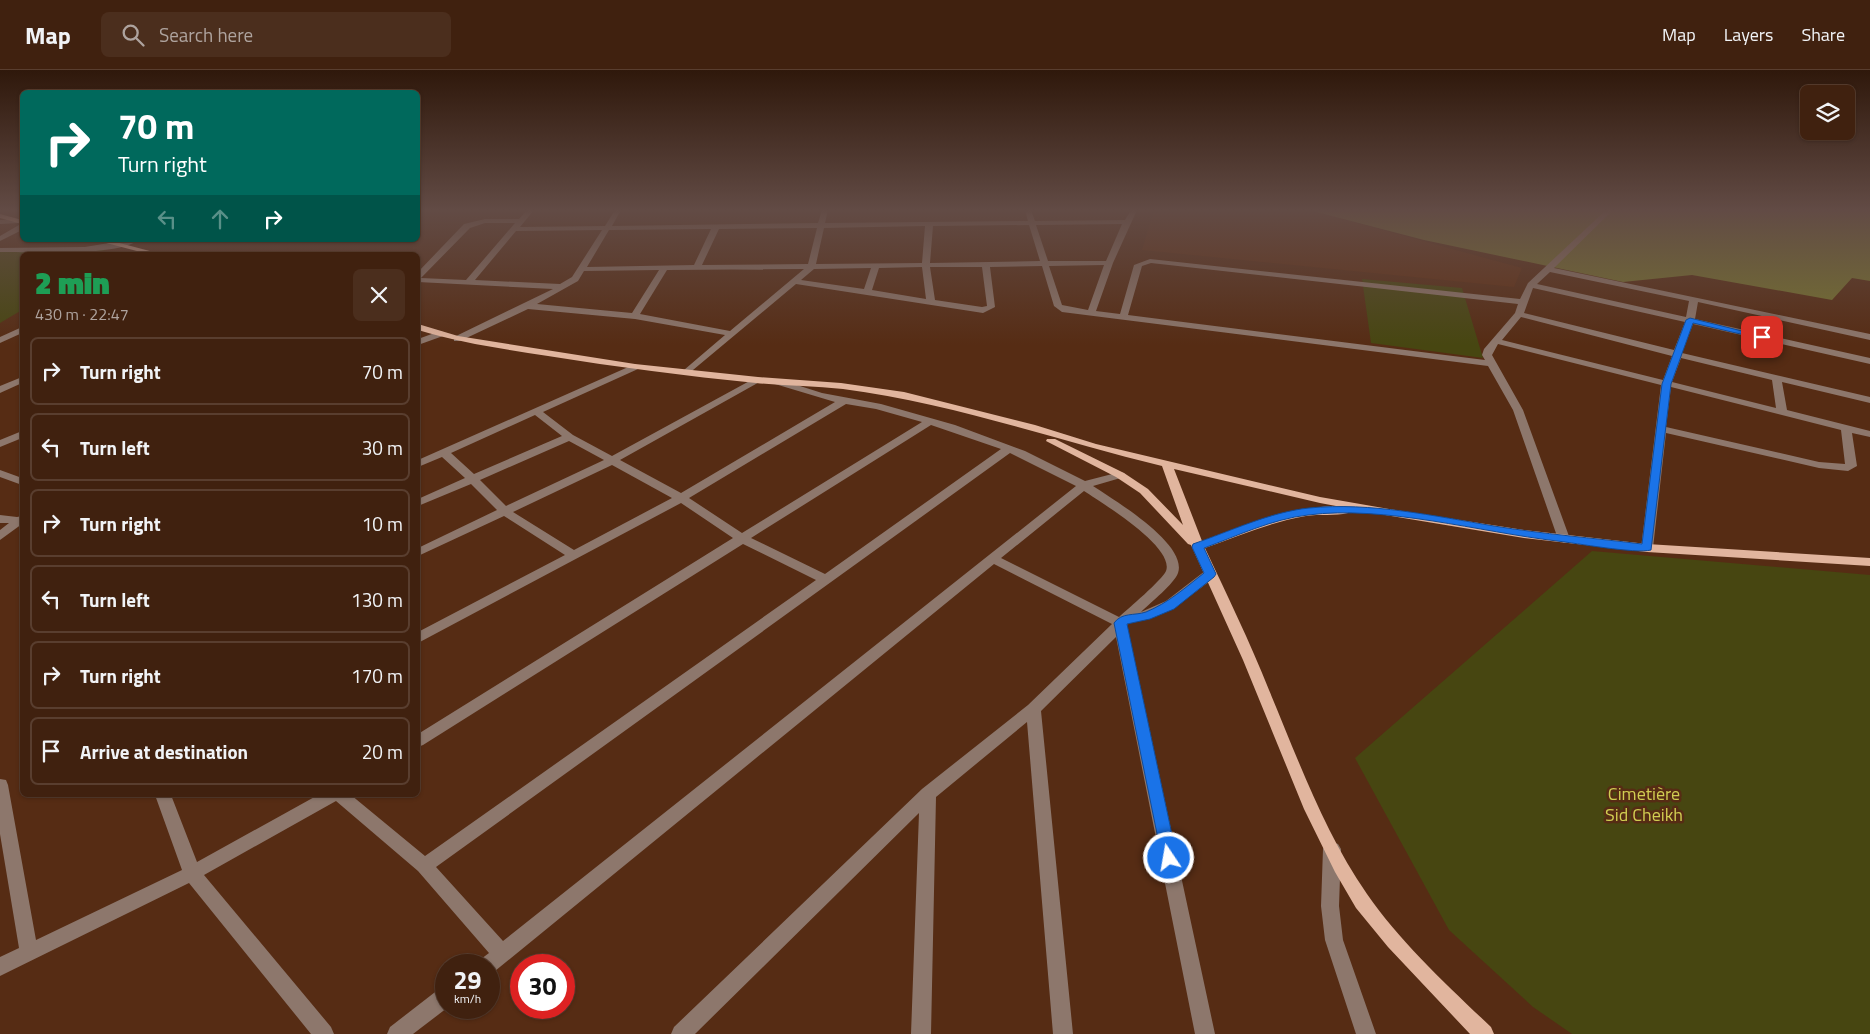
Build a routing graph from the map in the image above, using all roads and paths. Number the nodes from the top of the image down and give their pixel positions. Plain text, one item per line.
1 (439, 255) edge
2 (492, 255) edge
3 (590, 255) edge
4 (703, 255) edge
5 (814, 255) edge
6 (927, 255) edge
7 (1042, 255) edge
8 (1113, 255) edge
9 (1563, 255) edge
10 (1109, 263) junction
11 (1044, 264) junction
12 (986, 265) junction
13 (926, 266) junction
14 (811, 267) junction
15 (875, 267) junction
16 (581, 269) junction
17 (664, 269) junction
18 (696, 269) junction
19 (1549, 269) junction
20 (420, 274) edge
21 (420, 280) edge
22 (795, 281) junction
23 (468, 283) junction
24 (1531, 285) junction
25 (563, 287) junction
26 (868, 292) junction
27 (1694, 298) junction
28 (931, 301) junction
29 (1522, 302) junction
30 (527, 306) junction
31 (1091, 314) junction
32 (1519, 314) junction
33 (634, 316) junction
34 (1123, 318) junction
35 (1690, 320) junction
36 (420, 328) edge
37 (20, 331) edge
38 (440, 334) junction
39 (732, 334) junction
40 (1870, 337) edge
41 (457, 339) junction
42 (0, 340) edge
43 (420, 341) edge
44 (1496, 341) junction
45 (1677, 354) junction
46 (1870, 362) edge
47 (1490, 363) junction
48 (635, 367) junction
49 (687, 372) junction
50 (1777, 378) junction
51 (758, 380) junction
52 (20, 381) edge
53 (778, 382) junction
54 (1666, 384) junction
55 (0, 390) edge
56 (1870, 400) edge
57 (844, 401) junction
58 (536, 411) junction
59 (1782, 412) junction
60 (986, 416) junction
61 (930, 421) junction
62 (1846, 428) junction
63 (1662, 429) junction
64 (1870, 434) edge
65 (20, 435) edge
66 (569, 437) junction
67 (0, 444) edge
68 (1009, 449) junction
69 (443, 452) junction
70 (611, 461) junction
71 (1166, 462) junction
72 (420, 463) edge
73 (0, 473) edge
74 (1120, 475) junction
75 (472, 478) junction
76 (20, 481) edge
77 (1084, 485) junction
78 (681, 498) junction
79 (420, 502) edge
80 (504, 510) junction
81 (1389, 513) junction
82 (0, 519) edge
83 (20, 520) edge
84 (20, 521) edge
85 (0, 536) edge
86 (743, 539) junction
87 (1564, 539) junction
88 (1197, 547) junction
89 (1647, 548) junction
90 (420, 551) edge
91 (574, 555) junction
92 (992, 559) junction
93 (1870, 562) edge
94 (1210, 574) junction
95 (825, 580) junction
96 (1122, 621) junction
97 (420, 637) edge
98 (1033, 709) junction
99 (420, 740) edge
100 (0, 786) edge
101 (928, 794) junction
102 (164, 797) edge
103 (328, 797) edge
104 (342, 797) edge
105 (1332, 849) junction
106 (424, 866) junction
107 (192, 873) junction
108 (29, 952) junction
109 (490, 954) edge
110 (500, 956) edge
111 (0, 967) edge
112 (435, 1005) edge
113 (324, 1034) edge
114 (397, 1034) edge
115 (681, 1034) edge
116 (922, 1034) edge
117 (1063, 1034) edge
118 (1205, 1034) edge
119 (1366, 1034) edge
120 (1484, 1034) edge

1 - 20 street
2 - 23 street
3 - 16 street
4 - 18 street
5 - 14 street
6 - 13 street
7 - 11 street
8 - 10 street
9 - 19 street
10 - 11 street
10 - 31 street
11 - 12 street
11 - 31 street
12 - 13 street
12 - 28 street
13 - 15 street
13 - 28 street
14 - 15 street
14 - 18 street
14 - 22 street
15 - 26 street
16 - 17 street
16 - 25 street
17 - 18 street
17 - 33 street
19 - 24 street
19 - 27 street
21 - 23 street
22 - 26 street
22 - 39 street
23 - 25 street
24 - 29 street
24 - 35 street
25 - 30 street
26 - 28 street
27 - 35 street
27 - 40 street
29 - 32 street
29 - 34 street
30 - 33 street
30 - 41 street
31 - 34 street
32 - 44 street
32 - 45 street
33 - 39 street
34 - 47 street
35 - 45 street
35 - 46 street
36 - 38 main road
37 - 42 street
38 - 41 main road
38 - 43 street
39 - 49 street
41 - 48 main road
44 - 47 street
44 - 54 street
45 - 50 street
45 - 54 street
47 - 87 street
48 - 49 main road
48 - 58 street
49 - 51 main road
50 - 56 street
50 - 59 street
51 - 53 main road
51 - 70 street
52 - 55 street
53 - 57 street
53 - 60 main road
54 - 59 street
54 - 63 street
57 - 61 street
57 - 78 street
58 - 66 street
58 - 69 street
59 - 62 street
60 - 71 main road
60 - 74 main road
61 - 68 street
61 - 86 street
62 - 63 street
62 - 64 street
63 - 89 street
65 - 67 street
66 - 70 street
66 - 75 street
68 - 77 street
68 - 95 street
69 - 72 street
69 - 75 street
70 - 78 street
70 - 80 street
71 - 81 main road
71 - 88 main road
73 - 76 street
74 - 77 street
74 - 88 main road
75 - 79 street
75 - 80 street
77 - 92 street
77 - 96 street
78 - 86 street
78 - 91 street
80 - 90 street
80 - 91 street
81 - 87 main road
81 - 88 main road
82 - 83 street
84 - 85 street
86 - 95 street
86 - 99 street
87 - 89 main road
88 - 94 main road
89 - 93 main road
91 - 97 street
92 - 96 street
92 - 110 street
94 - 96 street
94 - 105 main road
95 - 106 street
96 - 98 street
96 - 118 street
98 - 101 street
98 - 117 street
100 - 108 street
101 - 115 street
101 - 116 street
102 - 107 street
103 - 107 street
104 - 106 street
105 - 119 street
105 - 120 main road
106 - 109 street
107 - 108 street
107 - 113 street
108 - 111 street
112 - 114 street

